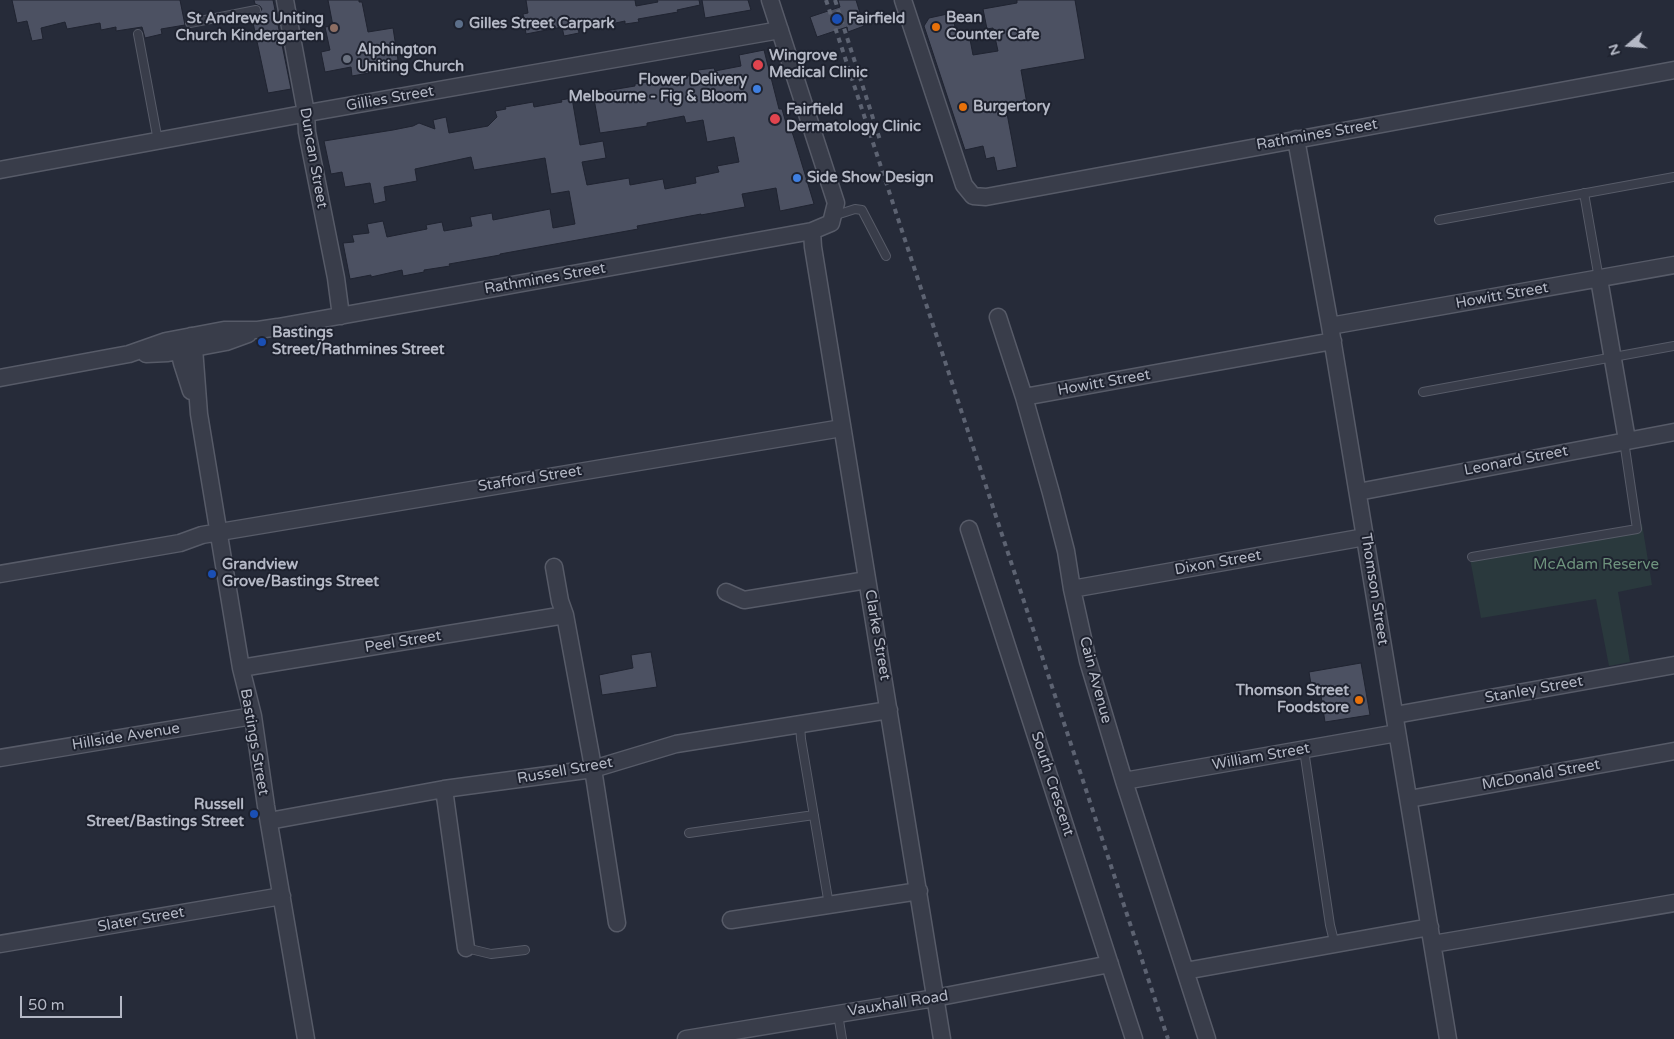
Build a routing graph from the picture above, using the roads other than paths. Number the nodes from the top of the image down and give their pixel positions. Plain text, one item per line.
1 (770, 0) edge
2 (908, 1) edge
3 (284, 4) edge
4 (256, 10) dead end
5 (190, 23) dead end
6 (780, 30) junction
7 (138, 34) dead end
8 (1674, 70) edge
9 (306, 113) junction
10 (1296, 139) junction
11 (158, 140) junction
12 (0, 170) edge
13 (1674, 176) edge
14 (1584, 193) junction
15 (832, 219) junction
16 (1439, 220) dead end
17 (812, 231) junction
18 (886, 256) dead end
19 (1674, 265) edge
20 (1599, 280) junction
21 (341, 316) junction
22 (998, 317) dead end
23 (1331, 334) junction
24 (185, 344) junction
25 (1674, 346) edge
26 (1612, 357) junction
27 (0, 378) edge
28 (1423, 392) dead end
29 (1024, 397) junction
30 (842, 428) junction
31 (1674, 432) edge
32 (1625, 440) junction
33 (1358, 492) junction
34 (969, 529) dead end
35 (220, 536) junction
36 (1365, 537) junction
37 (1472, 557) dead end
38 (554, 567) dead end
39 (0, 574) edge
40 (867, 580) junction
41 (1072, 589) junction
42 (726, 592) dead end
43 (565, 615) junction
44 (1674, 665) edge
45 (240, 668) junction
46 (889, 710) junction
47 (253, 716) junction
48 (1395, 716) junction
49 (800, 724) junction
50 (1398, 732) junction
51 (1304, 750) junction
52 (1674, 751) edge
53 (0, 758) edge
54 (593, 769) junction
55 (1124, 781) junction
56 (444, 789) junction
57 (1409, 799) junction
58 (814, 815) junction
59 (268, 821) junction
60 (689, 833) dead end
61 (919, 891) junction
62 (282, 896) junction
63 (1674, 903) edge
64 (829, 904) junction
65 (730, 920) dead end
66 (617, 923) dead end
67 (1430, 927) junction
68 (0, 944) edge
69 (1335, 944) junction
70 (1433, 944) junction
71 (466, 948) joint
72 (525, 950) dead end
73 (1110, 964) junction
74 (1185, 972) junction
75 (935, 998) junction
76 (838, 1014) junction
77 (306, 1039) edge
78 (686, 1039) edge
79 (842, 1039) edge
80 (942, 1039) edge
81 (1134, 1039) edge
82 (1206, 1039) edge
83 (1448, 1039) edge

1 - 6 street
2 - 10 street, Rathmines Street
3 - 9 street, Duncan Street
4 - 5 lane
6 - 9 street, Gillies Street
6 - 15 street
7 - 11 lane
8 - 10 street, Rathmines Street
9 - 11 street, Gillies Street
9 - 21 street, Duncan Street
10 - 23 street, Thomson Street
11 - 12 street, Gillies Street
13 - 14 lane
14 - 16 lane
14 - 20 lane
15 - 17 street, Rathmines Street
15 - 18 lane
17 - 21 street, Rathmines Street
17 - 30 street, Clarke Street
19 - 20 street, Howitt Street
20 - 23 street, Howitt Street
20 - 26 street
21 - 24 street, Rathmines Street
22 - 29 street, Cain Avenue
23 - 29 street, Howitt Street
23 - 33 street, Thomson Street
24 - 27 street, Rathmines Street
24 - 35 street, Bastings Street
25 - 26 lane
26 - 28 lane
26 - 32 street
29 - 41 street, Cain Avenue
30 - 35 street, Stafford Street
30 - 40 street, Clarke Street
31 - 32 street, Leonard Street
32 - 33 street, Leonard Street
32 - 37 lane
33 - 36 street, Thomson Street
34 - 73 street, South Crescent
35 - 39 street, Stafford Street
35 - 45 street, Bastings Street
36 - 41 street, Dixon Street
36 - 48 street, Thomson Street
38 - 43 street
40 - 42 street
40 - 46 street, Clarke Street
41 - 55 street, Cain Avenue
43 - 45 street, Peel Street
43 - 54 street
44 - 48 street, Stanley Street
45 - 47 street, Bastings Street
46 - 49 street, Russell Street
46 - 61 street, Clarke Street
47 - 53 street, Hillside Avenue
47 - 59 street, Bastings Street
48 - 50 street, Thomson Street
49 - 54 street, Russell Street
49 - 58 lane
50 - 51 street, William Street
50 - 57 street, Thomson Street
51 - 55 street, William Street
51 - 69 lane
52 - 57 street, McDonald Street
54 - 56 street, Russell Street
54 - 66 street
55 - 74 street, Cain Avenue
56 - 59 street, Russell Street
56 - 71 street
57 - 67 street, Thomson Street
58 - 60 lane
58 - 64 lane
59 - 62 street, Bastings Street
61 - 64 street
61 - 75 street, Clarke Street
62 - 68 street, Slater Street
62 - 77 street, Bastings Street
63 - 70 street
64 - 65 street
67 - 69 street
67 - 70 street, Thomson Street
69 - 74 street
70 - 83 street, Thomson Street
71 - 72 lane
73 - 75 street, Vauxhall Road
73 - 81 street, South Crescent
74 - 82 street, Cain Avenue
75 - 76 street, Vauxhall Road
75 - 80 street, Clarke Street
76 - 78 street, Vauxhall Road
76 - 79 lane

